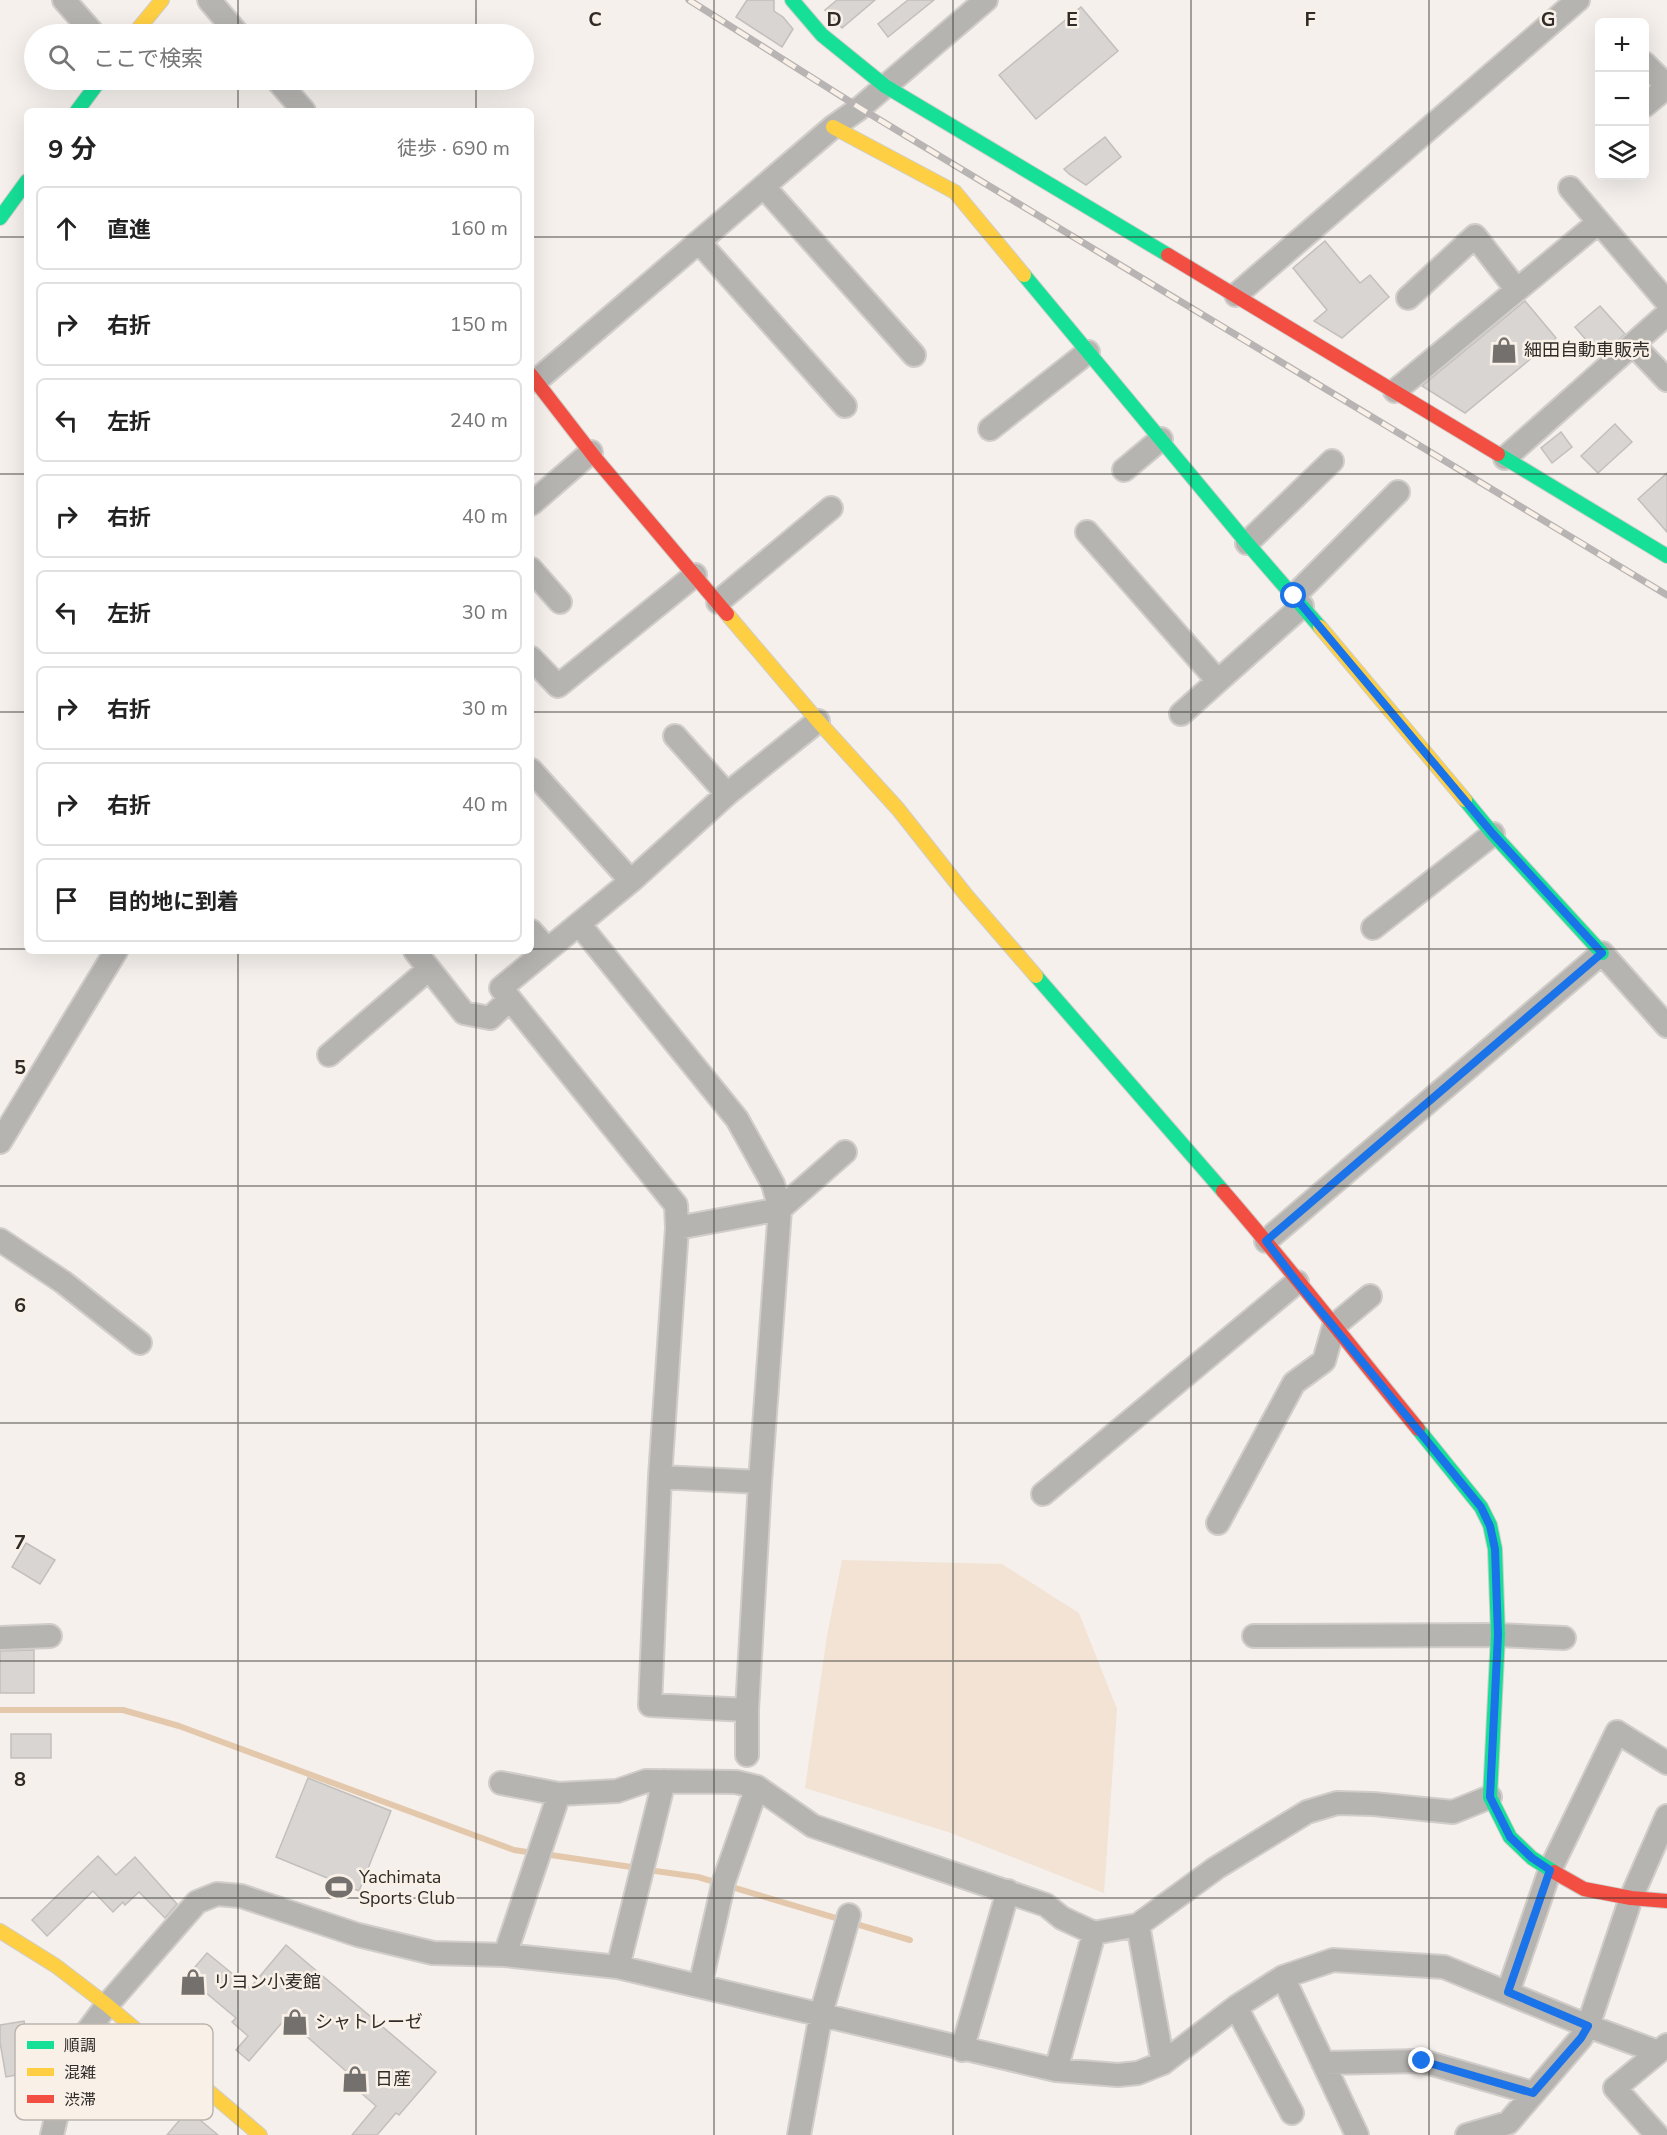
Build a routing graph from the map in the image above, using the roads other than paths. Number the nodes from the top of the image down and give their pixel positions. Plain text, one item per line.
1 (64, 0) edge
2 (162, 0) edge
3 (209, 0) edge
4 (792, 0) edge
5 (986, 0) edge
6 (1578, 0) edge
7 (85, 24) edge
8 (142, 24) edge
9 (229, 24) edge
10 (1649, 68) edge
11 (885, 86) junction
12 (1667, 86) edge
13 (93, 90) edge
14 (286, 90) edge
15 (1649, 102) edge
16 (79, 108) edge
17 (301, 108) edge
18 (833, 127) junction
19 (24, 185) edge
20 (764, 187) junction
21 (1570, 188) dead end
22 (0, 218) edge
23 (1599, 222) junction
24 (699, 242) junction
25 (1517, 290) junction
26 (1236, 295) junction
27 (1408, 298) dead end
28 (1667, 302) edge
29 (1667, 314) edge
30 (1633, 344) junction
31 (1088, 352) junction
32 (914, 355) dead end
33 (534, 378) edge
34 (1667, 380) edge
35 (1395, 391) junction
36 (845, 406) dead end
37 (990, 429) dead end
38 (1161, 439) junction
39 (591, 452) junction
40 (1505, 458) junction
41 (1332, 461) dead end
42 (1124, 470) dead end
43 (1398, 492) dead end
44 (534, 501) edge
45 (831, 508) dead end
46 (1087, 532) dead end
47 (1247, 543) junction
48 (1667, 556) edge
49 (534, 572) edge
50 (695, 575) junction
51 (1298, 601) junction
52 (560, 602) dead end
53 (718, 602) junction
54 (534, 661) edge
55 (1218, 681) junction
56 (1180, 714) dead end
57 (818, 721) junction
58 (675, 736) dead end
59 (534, 773) edge
60 (727, 794) junction
61 (1493, 834) junction
62 (631, 881) junction
63 (579, 924) junction
64 (1373, 928) dead end
65 (534, 934) edge
66 (547, 949) junction
67 (1602, 953) junction
68 (114, 954) edge
69 (417, 954) edge
70 (429, 969) junction
71 (510, 999) junction
72 (1667, 1026) edge
73 (329, 1055) dead end
74 (0, 1142) edge
75 (845, 1152) dead end
76 (780, 1209) junction
77 (677, 1228) junction
78 (0, 1240) edge
79 (1266, 1241) junction
80 (1297, 1282) junction
81 (1370, 1296) dead end
82 (1334, 1326) junction
83 (140, 1343) dead end
84 (660, 1477) junction
85 (760, 1482) junction
86 (1043, 1494) dead end
87 (1218, 1523) dead end
88 (1498, 1635) junction
89 (50, 1636) dead end
90 (1254, 1636) dead end
91 (0, 1638) edge
92 (1564, 1638) dead end
93 (747, 1710) junction
94 (747, 1755) dead end
95 (1667, 1763) edge
96 (664, 1781) junction
97 (501, 1783) dead end
98 (757, 1787) junction
99 (559, 1794) junction
100 (1490, 1797) junction
101 (1667, 1816) edge
102 (1550, 1870) junction
103 (1008, 1891) junction
104 (1631, 1898) junction
105 (1667, 1901) edge
106 (849, 1915) dead end
107 (1138, 1925) junction
108 (0, 1931) edge
109 (1094, 1933) junction
110 (505, 1955) junction
111 (618, 1967) junction
112 (1283, 1977) junction
113 (700, 1986) junction
114 (1508, 1992) junction
115 (107, 2004) junction
116 (1236, 2007) junction
117 (821, 2014) junction
118 (92, 2024) edge
119 (130, 2024) edge
120 (1588, 2026) junction
121 (1662, 2048) edge
122 (962, 2050) junction
123 (1163, 2063) junction
124 (1323, 2063) junction
125 (1056, 2070) junction
126 (1533, 2093) junction
127 (213, 2095) edge
128 (1292, 2113) dead end
129 (56, 2120) edge
130 (1654, 2134) edge
131 (52, 2135) edge
132 (260, 2135) edge
133 (799, 2135) edge
134 (1357, 2135) edge
135 (1467, 2135) edge

1 - 7 street
2 - 8 street
3 - 9 street
4 - 11 street
5 - 11 street
6 - 26 street
10 - 12 street
11 - 18 street
11 - 26 street
12 - 15 street
13 - 16 street
14 - 17 street
18 - 20 street
18 - 31 street
19 - 22 street
20 - 24 street
20 - 32 street
21 - 23 street
23 - 25 street
23 - 28 street
24 - 33 street
24 - 36 street
25 - 27 street
25 - 35 street
26 - 35 street
29 - 30 street
30 - 34 street
30 - 40 street
31 - 37 street
31 - 38 street
33 - 39 street
35 - 40 street
38 - 42 street
38 - 47 street
39 - 44 street
39 - 50 street
40 - 48 street
41 - 47 street
43 - 51 street
45 - 53 street
46 - 55 street
47 - 51 street
49 - 52 street
50 - 53 street
50 - 54 street
51 - 55 street
51 - 61 street
53 - 57 street
55 - 56 street
57 - 60 street
57 - 79 street
58 - 60 street
59 - 62 street
60 - 62 street
61 - 64 street
61 - 67 street
62 - 63 street
63 - 66 street
63 - 76 street
65 - 66 street
66 - 71 street
67 - 72 street
67 - 79 street
68 - 74 street
69 - 70 street
70 - 71 street
70 - 73 street
71 - 77 street
75 - 76 street
76 - 77 street
76 - 85 street
77 - 84 street
78 - 83 street
79 - 80 street
80 - 82 street
80 - 86 street
81 - 82 street
82 - 87 street
82 - 88 street
84 - 85 street
84 - 93 street
85 - 93 street
88 - 90 street
88 - 92 street
88 - 100 street
89 - 91 street
93 - 94 street
95 - 102 street
96 - 98 street
96 - 99 street
96 - 111 street
97 - 99 street
98 - 103 street
98 - 113 street
99 - 110 street
100 - 102 street
100 - 107 street
101 - 104 street
102 - 104 street
102 - 114 street
103 - 109 street
103 - 122 street
104 - 105 street
104 - 120 street
106 - 117 street
107 - 109 street
107 - 123 street
108 - 115 street
109 - 125 street
110 - 111 street
110 - 115 street
111 - 113 street
112 - 114 street
112 - 116 street
112 - 124 street
113 - 117 street
114 - 120 street
115 - 118 street
115 - 119 street
116 - 123 street
116 - 128 street
117 - 122 street
117 - 133 street
120 - 121 street
120 - 126 street
121 - 130 street
122 - 125 street
123 - 125 street
124 - 126 street
124 - 134 street
126 - 135 street
127 - 132 street
129 - 131 street

